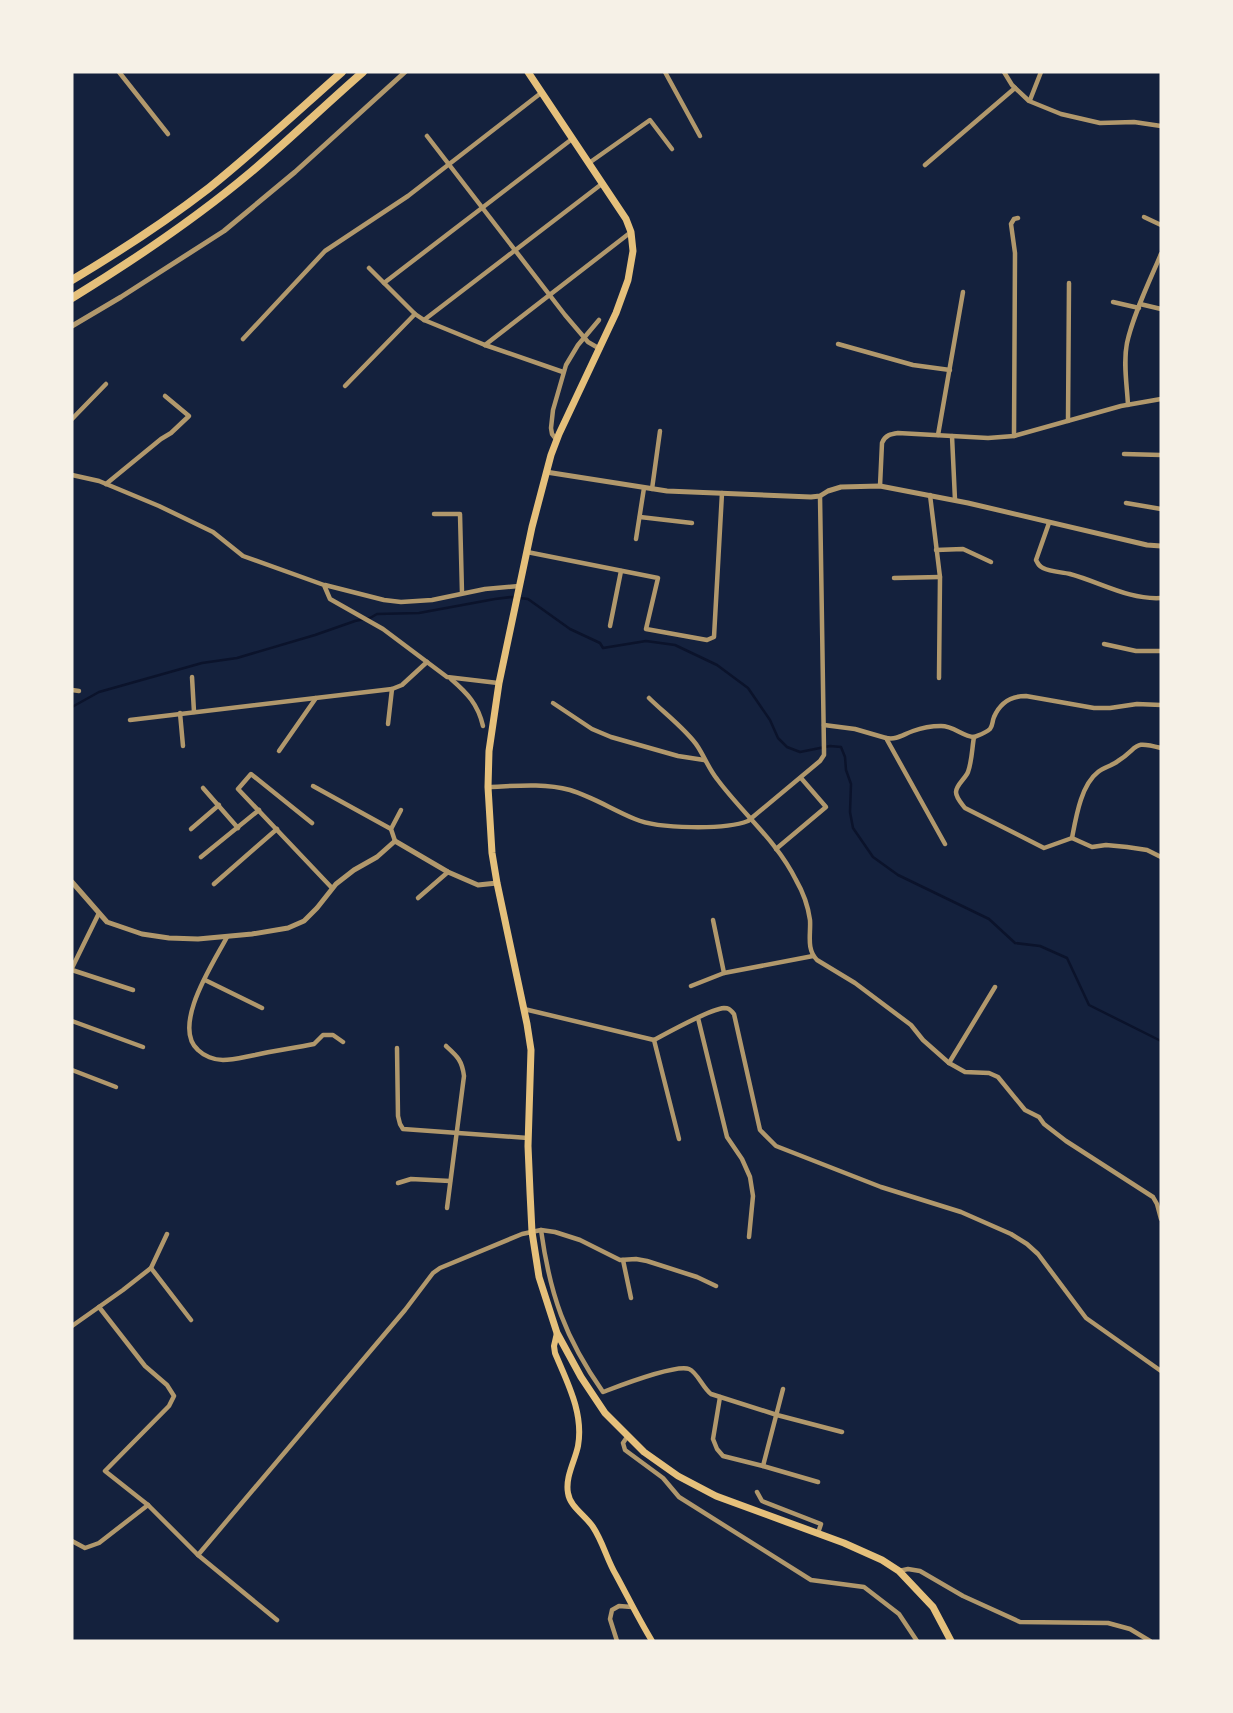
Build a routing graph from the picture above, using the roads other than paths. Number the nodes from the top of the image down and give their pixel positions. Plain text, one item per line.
1 (119, 72) edge
2 (342, 72) edge
3 (363, 72) edge
4 (405, 72) edge
5 (528, 72) edge
6 (665, 72) edge
7 (1004, 72) edge
8 (1041, 72) edge
9 (1015, 88) junction
10 (541, 92) junction
11 (1029, 101) junction
12 (1161, 126) edge
13 (169, 134) dead end
14 (427, 136) dead end
15 (700, 136) dead end
16 (572, 138) junction
17 (672, 149) dead end
18 (589, 163) junction
19 (449, 164) junction
20 (925, 165) dead end
21 (603, 183) junction
22 (481, 207) junction
23 (1144, 217) dead end
24 (1018, 218) dead end
25 (1161, 225) edge
26 (631, 232) junction
27 (515, 250) junction
28 (1161, 254) edge
29 (369, 268) dead end
30 (72, 280) edge
31 (384, 283) junction
32 (1069, 283) dead end
33 (964, 292) dead end
34 (549, 294) junction
35 (72, 298) edge
36 (1113, 302) dead end
37 (1140, 306) junction
38 (1161, 309) edge
39 (415, 314) junction
40 (424, 320) junction
41 (599, 320) dead end
42 (72, 326) edge
43 (584, 337) junction
44 (243, 339) dead end
45 (838, 344) dead end
46 (485, 345) junction
47 (600, 349) junction
48 (950, 370) junction
49 (563, 372) junction
50 (106, 384) dead end
51 (345, 386) dead end
52 (165, 396) dead end
53 (1161, 399) edge
54 (1128, 405) junction
55 (72, 419) edge
56 (1068, 421) junction
57 (660, 431) dead end
58 (938, 435) junction
59 (952, 436) junction
60 (1014, 436) junction
61 (557, 439) junction
62 (1124, 454) dead end
63 (1161, 455) edge
64 (546, 472) junction
65 (72, 475) edge
66 (106, 484) junction
67 (880, 486) junction
68 (648, 489) junction
69 (722, 493) junction
70 (930, 495) junction
71 (820, 496) junction
72 (955, 500) junction
73 (1126, 503) dead end
74 (1161, 509) edge
75 (434, 514) dead end
76 (639, 517) junction
77 (692, 523) dead end
78 (1049, 523) junction
79 (636, 539) dead end
80 (1161, 546) edge
81 (936, 550) junction
82 (527, 552) junction
83 (991, 562) dead end
84 (621, 571) junction
85 (940, 577) junction
86 (894, 578) dead end
87 (324, 585) junction
88 (519, 589) junction
89 (461, 593) junction
90 (1161, 598) edge
91 (610, 626) dead end
92 (1104, 644) dead end
93 (1161, 651) edge
94 (427, 662) junction
95 (192, 677) dead end
96 (447, 677) junction
97 (939, 677) dead end
98 (499, 683) junction
99 (392, 689) junction
100 (72, 690) edge
101 (79, 691) dead end
102 (316, 698) junction
103 (649, 698) dead end
104 (554, 703) dead end
105 (1161, 705) edge
106 (194, 712) junction
107 (180, 713) junction
108 (130, 719) dead end
109 (388, 724) dead end
110 (824, 725) junction
111 (483, 726) dead end
112 (974, 737) junction
113 (886, 738) junction
114 (183, 746) dead end
115 (1161, 748) edge
116 (279, 751) dead end
117 (704, 760) junction
118 (801, 778) junction
119 (313, 786) dead end
120 (488, 787) junction
121 (203, 788) dead end
122 (219, 805) junction
123 (259, 810) junction
124 (401, 810) dead end
125 (751, 819) junction
126 (312, 823) dead end
127 (238, 828) junction
128 (191, 829) dead end
129 (276, 829) junction
130 (391, 829) junction
131 (1072, 838) junction
132 (395, 841) junction
133 (945, 844) dead end
134 (776, 849) junction
135 (201, 857) dead end
136 (1161, 857) edge
137 (448, 872) junction
138 (72, 882) edge
139 (497, 883) junction
140 (214, 884) dead end
141 (332, 888) junction
142 (418, 898) dead end
143 (99, 913) junction
144 (713, 920) dead end
145 (227, 937) junction
146 (813, 956) junction
147 (72, 969) edge
148 (724, 973) junction
149 (205, 980) junction
150 (691, 986) dead end
151 (996, 987) dead end
152 (133, 990) dead end
153 (262, 1008) dead end
154 (523, 1009) junction
155 (698, 1018) junction
156 (72, 1021) edge
157 (654, 1040) junction
158 (343, 1042) dead end
159 (446, 1046) dead end
160 (143, 1047) dead end
161 (397, 1048) dead end
162 (949, 1063) junction
163 (72, 1070) edge
164 (116, 1087) dead end
165 (457, 1133) junction
166 (529, 1138) junction
167 (679, 1139) dead end
168 (450, 1181) junction
169 (398, 1183) dead end
170 (447, 1208) dead end
171 (1161, 1219) edge
172 (541, 1230) junction
173 (532, 1232) junction
174 (167, 1234) dead end
175 (749, 1237) dead end
176 (623, 1260) junction
177 (151, 1268) junction
178 (716, 1286) dead end
179 (631, 1298) dead end
180 (99, 1307) junction
181 (191, 1320) dead end
182 (72, 1326) edge
183 (557, 1333) junction
184 (1161, 1371) edge
185 (783, 1389) dead end
186 (720, 1397) junction
187 (776, 1415) junction
188 (842, 1432) dead end
189 (627, 1437) junction
190 (764, 1466) junction
191 (818, 1482) dead end
192 (757, 1492) dead end
193 (148, 1505) junction
194 (818, 1533) junction
195 (72, 1541) edge
196 (198, 1555) junction
197 (899, 1571) junction
198 (632, 1607) junction
199 (276, 1620) dead end
200 (617, 1641) edge
201 (652, 1641) edge
202 (917, 1641) edge
203 (951, 1641) edge
204 (1150, 1641) edge

1 - 13 street
2 - 30 highway
3 - 35 highway
4 - 42 street
5 - 10 main road
6 - 15 street
7 - 9 street
8 - 11 street
9 - 11 street
9 - 20 street
10 - 16 main road
10 - 19 street
11 - 12 street
14 - 19 street
16 - 18 main road
16 - 22 street
17 - 18 street
18 - 21 main road
19 - 22 street
19 - 44 street
21 - 26 main road
21 - 27 street
22 - 27 street
22 - 31 street
23 - 25 street
24 - 60 street
26 - 34 street
26 - 47 main road
27 - 34 street
27 - 40 street
28 - 37 street
29 - 31 street
31 - 39 street
32 - 56 street
33 - 48 street
34 - 43 street
34 - 46 street
36 - 37 street
37 - 38 street
37 - 54 street
39 - 40 street
39 - 51 street
40 - 46 street
41 - 43 street
43 - 47 street
43 - 49 street
45 - 48 street
46 - 49 street
47 - 61 main road
48 - 58 street
49 - 61 street
50 - 55 street
52 - 66 street
53 - 54 street
54 - 56 street
56 - 60 street
57 - 68 street
58 - 59 street
58 - 67 street
59 - 60 street
59 - 72 street
61 - 64 main road
62 - 63 street
64 - 68 street
64 - 82 main road
65 - 66 street
66 - 87 street
67 - 70 street
67 - 71 street
68 - 69 street
68 - 76 street
69 - 71 street
69 - 84 street
70 - 72 street
70 - 81 street
71 - 110 street
72 - 78 street
73 - 74 street
75 - 89 street
76 - 77 street
76 - 79 street
78 - 80 street
78 - 90 street
81 - 83 street
81 - 85 street
82 - 84 street
82 - 88 main road
84 - 91 street
85 - 86 street
85 - 97 street
87 - 89 street
87 - 94 street
88 - 89 street
88 - 98 main road
92 - 93 street
94 - 96 street
94 - 99 street
95 - 106 street
96 - 98 street
96 - 111 street
98 - 120 main road
99 - 102 street
99 - 109 street
100 - 101 street
102 - 106 street
102 - 116 street
103 - 117 street
104 - 117 street
105 - 112 street
106 - 107 street
107 - 108 street
107 - 114 street
110 - 113 street
110 - 118 street
112 - 113 street
112 - 131 street
113 - 133 street
115 - 131 street
117 - 125 street
118 - 125 street
118 - 134 street
119 - 130 street
120 - 125 street
120 - 139 main road
121 - 122 street
122 - 127 street
122 - 128 street
123 - 126 street
123 - 127 street
123 - 129 street
124 - 130 street
125 - 134 street
127 - 135 street
129 - 140 street
129 - 141 street
130 - 132 street
131 - 136 street
132 - 137 street
132 - 141 street
134 - 146 street
137 - 139 street
137 - 142 street
138 - 143 street
139 - 154 main road
141 - 145 street
143 - 145 street
143 - 147 street
144 - 148 street
145 - 149 street
146 - 148 street
146 - 162 street
147 - 152 street
148 - 150 street
149 - 153 street
149 - 158 street
151 - 162 street
154 - 157 street
154 - 166 main road
155 - 157 street
155 - 175 street
155 - 184 street
156 - 160 street
157 - 167 street
159 - 165 street
161 - 165 street
162 - 171 street
163 - 164 street
165 - 166 street
165 - 168 street
166 - 173 main road
168 - 169 street
168 - 170 street
172 - 173 street
172 - 176 street
172 - 186 street
173 - 183 main road
173 - 196 street
174 - 177 street
176 - 178 street
176 - 179 street
177 - 180 street
177 - 181 street
180 - 182 street
180 - 193 street
183 - 189 main road
183 - 198 main road
185 - 187 street
186 - 187 street
186 - 190 street
187 - 188 street
187 - 190 street
189 - 194 main road
189 - 202 street
190 - 191 street
192 - 194 street
193 - 195 street
193 - 196 street
194 - 197 main road
196 - 199 street
197 - 203 main road
197 - 204 street
198 - 200 street
198 - 201 main road

